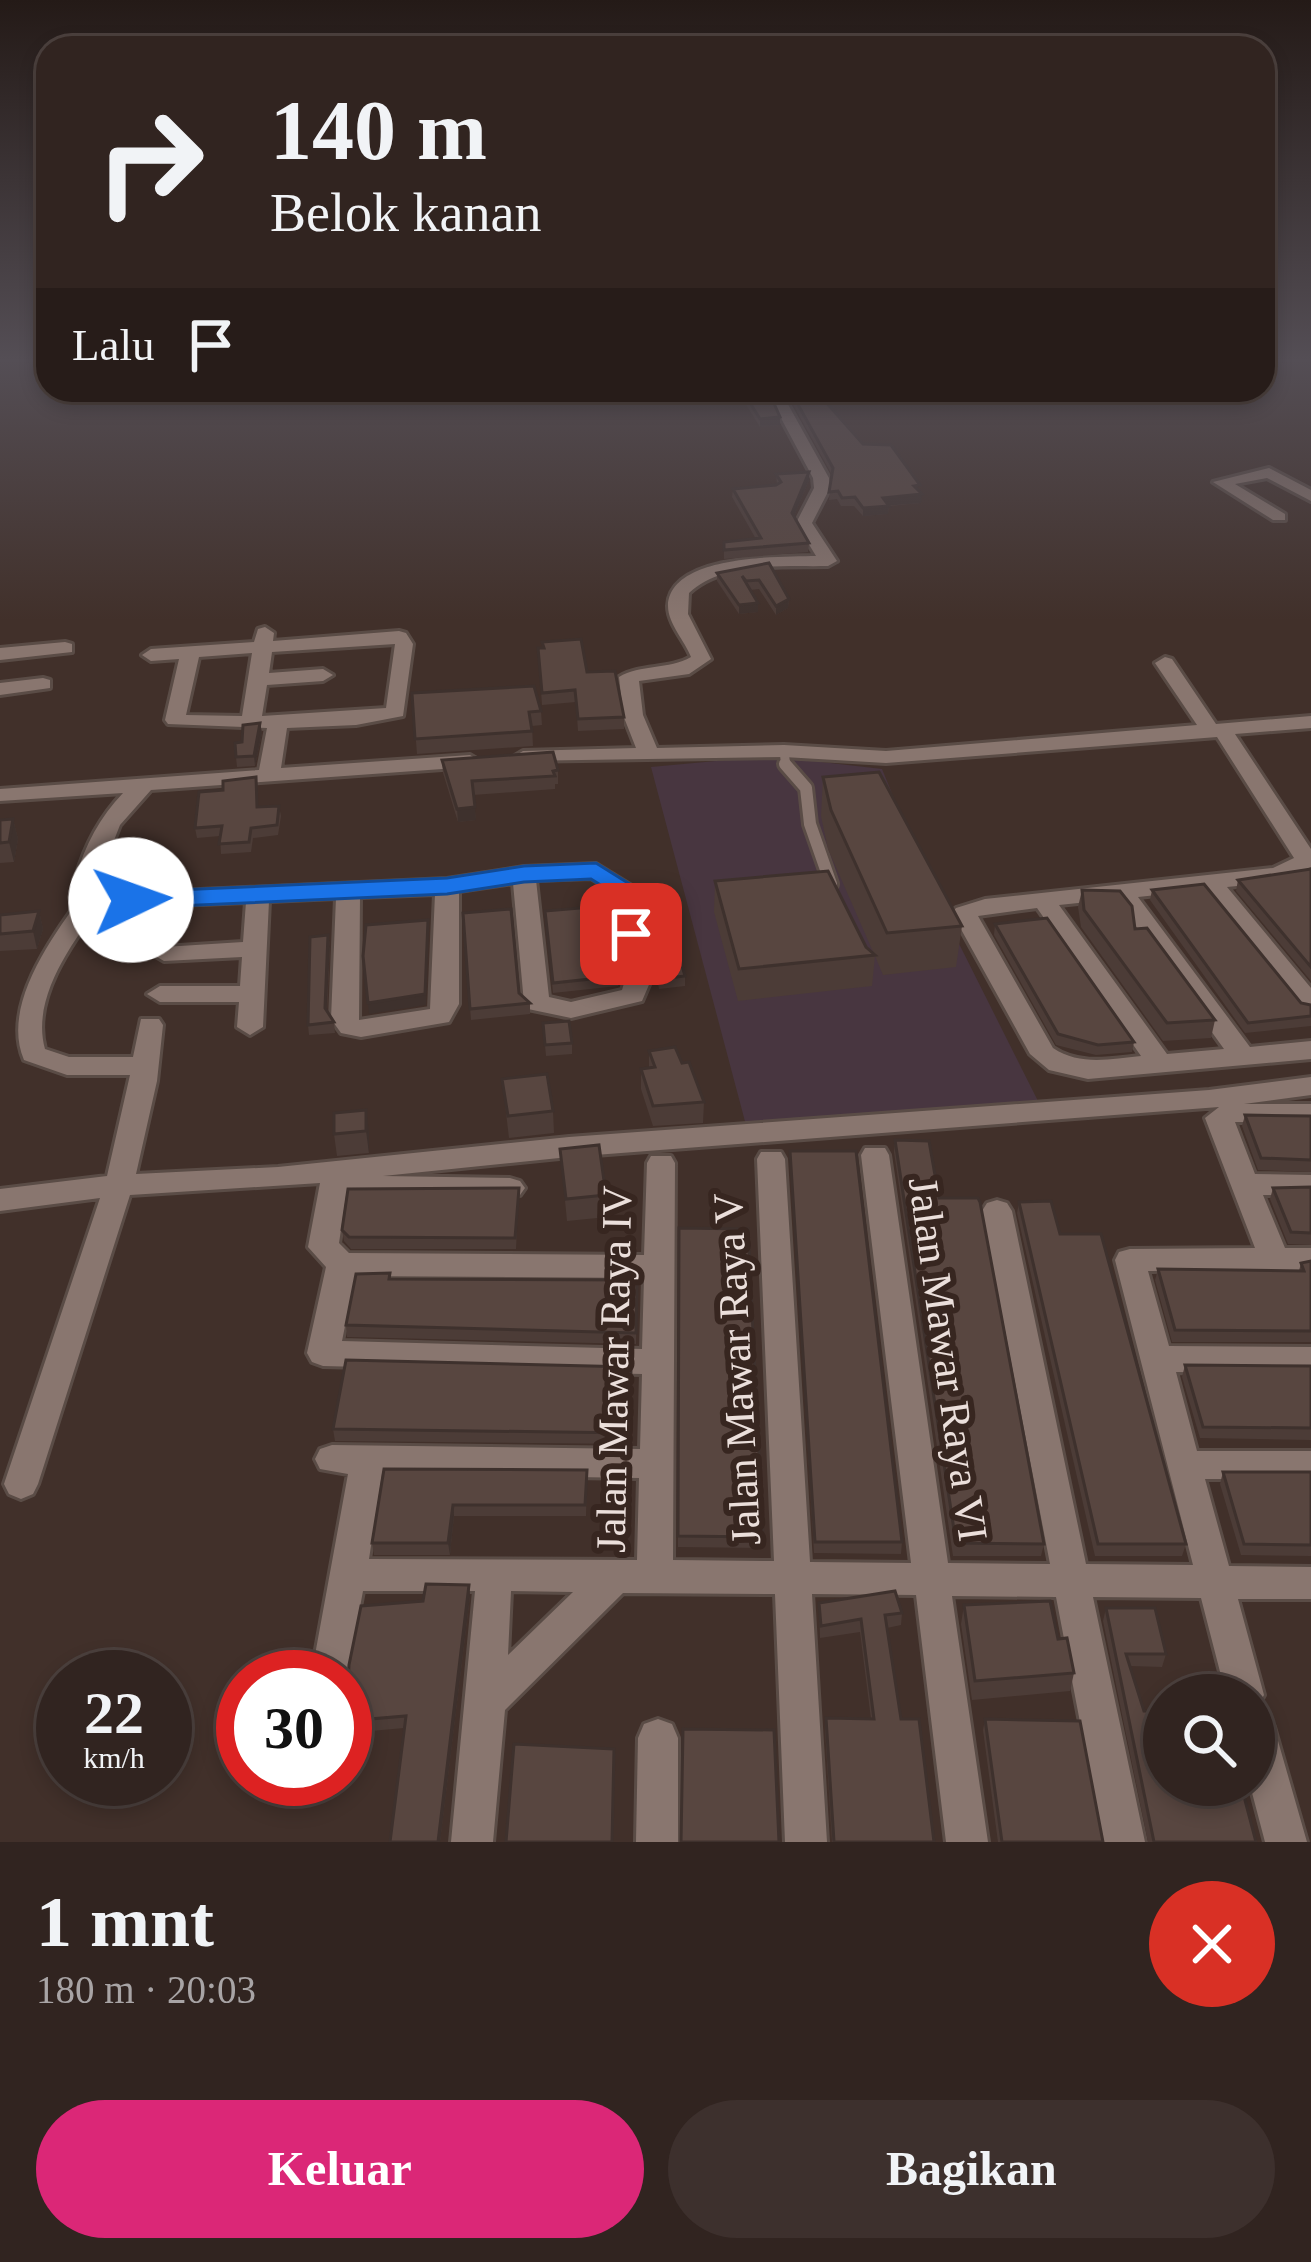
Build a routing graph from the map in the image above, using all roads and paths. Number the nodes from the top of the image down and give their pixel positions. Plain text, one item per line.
1 (805, 449) edge
2 (1310, 494) edge
3 (1279, 517) dead end
4 (265, 640) junction
5 (65, 648) dead end
6 (190, 653) junction
7 (0, 654) edge
8 (151, 655) dead end
9 (1165, 663) dead end
10 (259, 680) junction
11 (43, 684) dead end
12 (0, 689) edge
13 (252, 719) junction
14 (278, 720) junction
15 (319, 720) junction
16 (1311, 722) edge
17 (1218, 731) junction
18 (648, 751) junction
19 (784, 751) junction
20 (269, 776) junction
21 (148, 782) junction
22 (0, 795) edge
23 (524, 874) junction
24 (1305, 874) edge
25 (1210, 882) junction
26 (447, 886) junction
27 (100, 888) junction
28 (348, 890) junction
29 (1122, 891) junction
30 (835, 892) edge
31 (258, 894) junction
32 (1043, 899) junction
33 (255, 949) junction
34 (164, 954) dead end
35 (160, 994) dead end
36 (254, 994) junction
37 (1311, 1004) edge
38 (151, 1025) dead end
39 (250, 1027) dead end
40 (1311, 1050) edge
41 (1244, 1056) junction
42 (1160, 1064) junction
43 (143, 1066) junction
44 (1311, 1086) edge
45 (1311, 1113) edge
46 (875, 1155) dead end
47 (771, 1159) dead end
48 (661, 1163) dead end
49 (1244, 1184) junction
50 (119, 1185) junction
51 (1311, 1186) edge
52 (510, 1188) edge
53 (0, 1200) edge
54 (998, 1211) dead end
55 (1274, 1258) junction
56 (1311, 1259) edge
57 (342, 1264) junction
58 (660, 1267) junction
59 (1154, 1359) junction
60 (1311, 1360) edge
61 (657, 1362) junction
62 (656, 1464) junction
63 (1183, 1465) junction
64 (1311, 1465) edge
65 (21, 1484) dead end
66 (349, 1575) junction
67 (494, 1575) junction
68 (791, 1576) junction
69 (934, 1576) junction
70 (655, 1577) junction
71 (613, 1578) junction
72 (1074, 1579) junction
73 (1215, 1581) junction
74 (1311, 1583) edge
75 (335, 1650) edge
76 (1239, 1674) edge
77 (486, 1702) junction
78 (658, 1738) dead end
79 (1275, 1802) edge
80 (472, 1842) edge
81 (657, 1842) edge
82 (806, 1842) edge
83 (967, 1842) edge
84 (1124, 1842) edge
85 (1286, 1842) edge

1 - 18 street
2 - 3 street
4 - 6 street
4 - 10 street
4 - 15 street
5 - 7 street
6 - 8 street
6 - 13 street
9 - 17 street
10 - 13 street
10 - 15 street
11 - 12 street
13 - 14 street
14 - 15 street
14 - 20 street
16 - 17 street
17 - 19 street
17 - 24 street
18 - 19 street
18 - 20 street
19 - 30 lane
20 - 21 street
21 - 22 street
21 - 27 street
23 - 23 street
23 - 26 street
24 - 25 street
25 - 29 street
25 - 37 street
26 - 28 street
26 - 28 street
27 - 31 street
27 - 43 street
28 - 31 street
29 - 32 street
29 - 41 street
31 - 33 street
32 - 42 street
32 - 42 street
33 - 34 street
33 - 36 street
35 - 36 street
36 - 39 street
38 - 43 street
40 - 41 street
41 - 42 street
43 - 50 street
44 - 50 street
45 - 49 street
46 - 69 street, Jalan Mawar Raya VI
47 - 68 street, Jalan Mawar Raya V
48 - 58 street, Jalan Mawar Raya IV
49 - 51 street
49 - 55 street
50 - 53 street
50 - 65 street
52 - 57 street
54 - 72 street
55 - 56 street
55 - 59 street
57 - 58 street
57 - 61 street
58 - 61 street, Jalan Mawar Raya IV
59 - 60 street
59 - 63 street
61 - 62 street, Jalan Mawar Raya IV
62 - 66 street
62 - 70 street, Jalan Mawar Raya IV
63 - 64 street
63 - 73 street
66 - 67 street
66 - 75 street
67 - 71 street
67 - 77 street
68 - 69 street
68 - 70 street
68 - 82 street, Jalan Mawar Raya V
69 - 72 street
69 - 83 street, Jalan Mawar Raya VI
70 - 71 street
71 - 77 street
72 - 73 street
72 - 84 street
73 - 74 street
73 - 76 street
77 - 80 street
78 - 81 street
79 - 85 street

